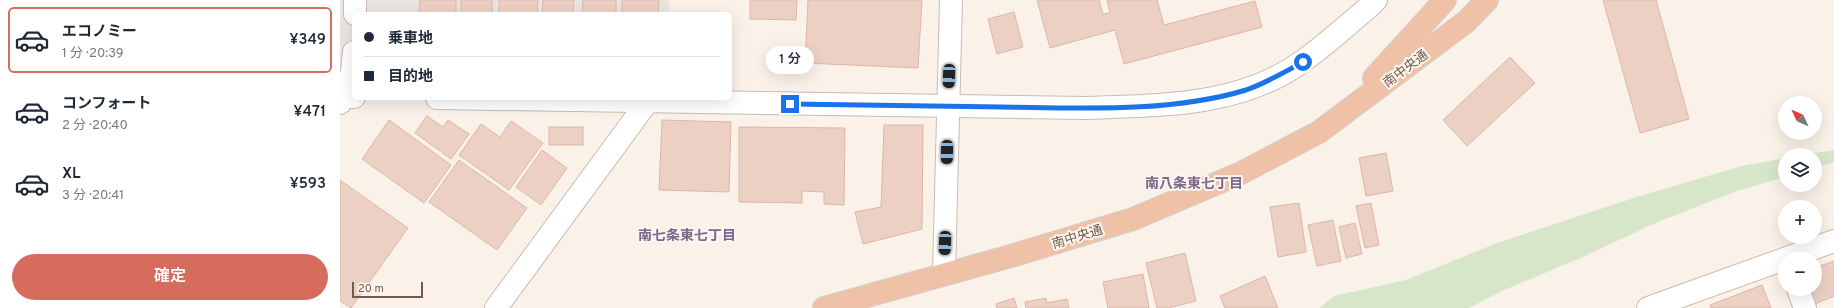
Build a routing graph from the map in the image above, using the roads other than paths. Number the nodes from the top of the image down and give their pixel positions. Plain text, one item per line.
1 (355, 0) edge
2 (950, 0) edge
3 (1376, 0) edge
4 (1445, 0) edge
5 (1487, 0) edge
6 (355, 12) edge
7 (352, 72) edge
8 (344, 98) edge
9 (578, 100) edge
10 (648, 101) junction
11 (948, 106) junction
12 (1319, 132) junction
13 (1834, 241) edge
14 (1804, 252) edge
15 (1778, 262) edge
16 (944, 273) junction
17 (1801, 296) edge
18 (1690, 301) edge
19 (496, 308) edge
20 (824, 308) edge
21 (1648, 308) edge
22 (1805, 308) edge

1 - 6 street
2 - 11 street
3 - 11 street
4 - 12 highway, 南中央通
5 - 12 highway, 南中央通
7 - 8 street
9 - 10 street
10 - 11 street
10 - 19 street
11 - 16 street
12 - 16 highway, 南中央通
13 - 14 street
15 - 18 street
16 - 20 highway, 南中央通
17 - 22 street
18 - 21 street

